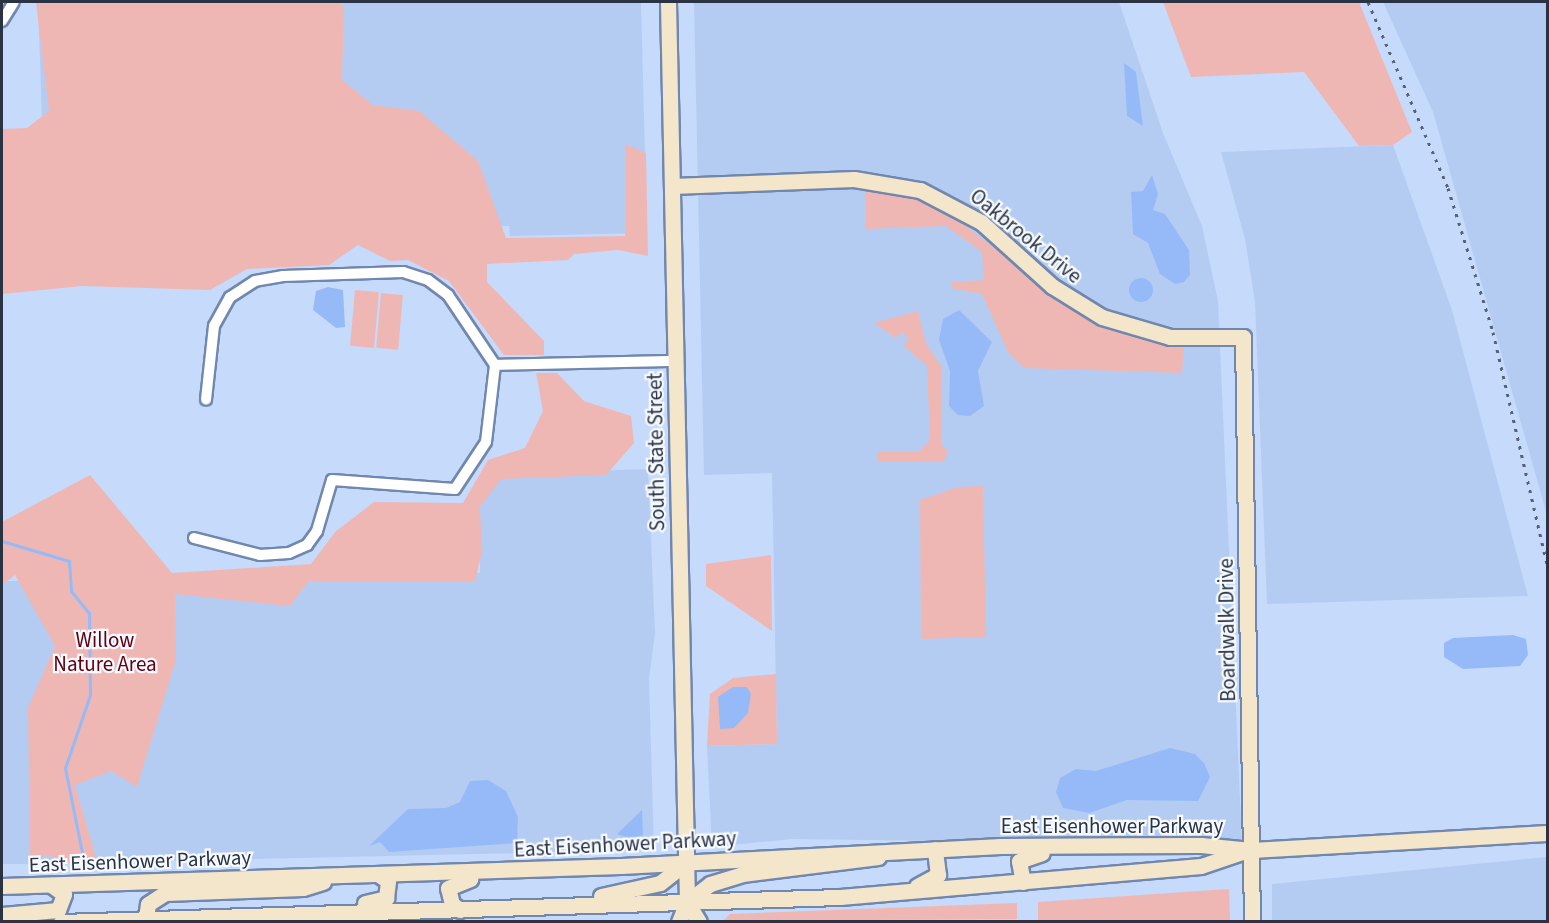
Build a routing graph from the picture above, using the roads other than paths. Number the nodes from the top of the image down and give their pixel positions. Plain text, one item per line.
1 (14, 2) edge
2 (668, 2) edge
3 (2, 21) edge
4 (672, 186) junction
5 (1243, 337) joint
6 (675, 361) junction
7 (495, 365) junction
8 (206, 400) dead end
9 (194, 538) dead end
10 (1548, 833) edge
11 (1103, 844) junction
12 (901, 849) junction
13 (935, 849) junction
14 (1251, 850) junction
15 (686, 862) junction
16 (621, 866) junction
17 (379, 875) junction
18 (340, 876) junction
19 (1023, 882) junction
20 (50, 884) junction
21 (2, 886) edge
22 (687, 902) junction
23 (735, 902) junction
24 (485, 908) junction
25 (460, 909) junction
26 (2, 915) edge
27 (240, 916) junction
28 (416, 916) edge
29 (146, 920) edge
30 (61, 921) edge
31 (679, 921) edge
32 (699, 921) edge
33 (1252, 921) edge

1 - 3 street
2 - 4 main road, South State Street
4 - 5 main road, Oakbrook Drive
4 - 6 main road, South State Street
5 - 14 main road, Boardwalk Drive
6 - 7 street
6 - 15 main road, South State Street
7 - 8 street
7 - 9 street
10 - 14 main road, East Eisenhower Parkway
11 - 13 main road, East Eisenhower Parkway
11 - 14 main road, East Eisenhower Parkway
11 - 19 main road
12 - 13 main road, East Eisenhower Parkway
12 - 15 main road, East Eisenhower Parkway
12 - 22 main road
13 - 23 main road
14 - 19 main road, East Eisenhower Parkway
14 - 33 main road, Boardwalk Drive
15 - 16 main road, East Eisenhower Parkway
15 - 22 main road, South State Street
15 - 24 main road
16 - 17 main road, East Eisenhower Parkway
16 - 25 main road
17 - 18 main road, East Eisenhower Parkway
17 - 27 main road
18 - 20 main road, East Eisenhower Parkway
18 - 29 main road
19 - 23 main road, East Eisenhower Parkway
20 - 21 main road, East Eisenhower Parkway
20 - 26 main road
22 - 23 main road, East Eisenhower Parkway
22 - 24 main road, East Eisenhower Parkway
22 - 31 main road, South State Street
22 - 32 main road
24 - 25 main road, East Eisenhower Parkway
25 - 28 main road, East Eisenhower Parkway
27 - 28 main road, East Eisenhower Parkway
27 - 29 main road, East Eisenhower Parkway
29 - 30 main road, East Eisenhower Parkway

